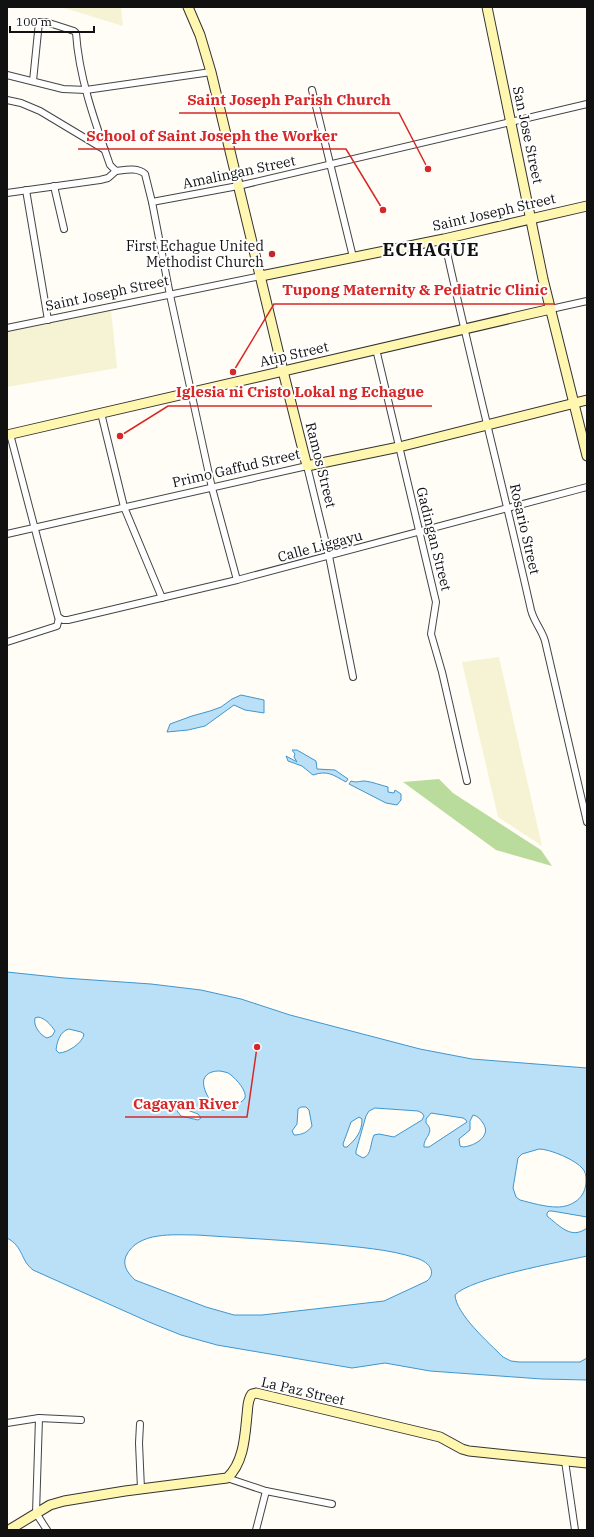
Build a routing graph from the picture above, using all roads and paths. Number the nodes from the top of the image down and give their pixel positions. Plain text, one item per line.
1 (188, 7) edge
2 (487, 7) edge
3 (211, 72) junction
4 (7, 75) edge
5 (33, 81) junction
6 (86, 90) junction
7 (312, 90) dead end
8 (7, 100) edge
9 (587, 104) edge
10 (510, 122) junction
11 (105, 150) junction
12 (330, 164) junction
13 (116, 171) junction
14 (54, 186) junction
15 (238, 186) junction
16 (26, 190) junction
17 (7, 193) edge
18 (152, 202) junction
19 (587, 206) edge
20 (532, 218) junction
21 (64, 229) dead end
22 (444, 239) junction
23 (353, 257) junction
24 (261, 276) junction
25 (170, 295) junction
26 (587, 300) edge
27 (551, 309) junction
28 (48, 320) junction
29 (7, 328) edge
30 (464, 329) junction
31 (376, 349) junction
32 (283, 371) junction
33 (191, 393) junction
34 (587, 400) edge
35 (575, 403) junction
36 (101, 413) junction
37 (487, 425) junction
38 (8, 434) edge
39 (399, 447) junction
40 (587, 456) edge
41 (307, 466) junction
42 (587, 487) edge
43 (212, 488) junction
44 (124, 507) junction
45 (508, 509) junction
46 (36, 528) junction
47 (419, 531) junction
48 (7, 534) edge
49 (329, 556) junction
50 (237, 580) junction
51 (162, 598) junction
52 (59, 617) junction
53 (7, 642) edge
54 (353, 677) dead end
55 (467, 781) dead end
56 (587, 822) edge
57 (40, 1418) junction
58 (81, 1420) dead end
59 (7, 1423) edge
60 (140, 1424) dead end
61 (565, 1461) junction
62 (587, 1463) edge
63 (227, 1478) junction
64 (141, 1489) junction
65 (266, 1491) junction
66 (332, 1504) dead end
67 (36, 1513) junction
68 (9, 1530) edge
69 (48, 1530) edge
70 (256, 1530) edge
71 (575, 1530) edge

1 - 3 main road, Ramos Street
2 - 10 main road, San Jose Street
3 - 6 street
3 - 15 main road, Ramos Street
4 - 5 street
5 - 6 street
5 - 6 street
6 - 11 street
7 - 12 street
8 - 11 street
9 - 10 street, Amalingan Street
10 - 12 street, Amalingan Street
10 - 20 main road, San Jose Street
11 - 13 street
12 - 15 street, Amalingan Street
12 - 23 street
13 - 14 street
13 - 18 street
14 - 16 street
14 - 21 street
15 - 18 street, Amalingan Street
15 - 24 main road, Ramos Street
16 - 17 street
16 - 28 street
18 - 25 street
19 - 20 main road, Saint Joseph Street
20 - 22 main road, Saint Joseph Street
20 - 27 main road, San Jose Street
22 - 23 main road, Saint Joseph Street
22 - 30 street, Rosario Street
23 - 24 main road, Saint Joseph Street
24 - 25 street, Saint Joseph Street
24 - 32 main road, Ramos Street
25 - 28 street, Saint Joseph Street
25 - 33 street
26 - 27 street, Atip Street
27 - 30 main road, Atip Street
27 - 35 main road, San Jose Street
28 - 29 street, Saint Joseph Street
30 - 31 main road, Atip Street
30 - 37 street, Rosario Street
31 - 32 main road, Atip Street
31 - 39 street, Gadingan Street
32 - 33 main road, Atip Street
32 - 41 main road, Ramos Street
33 - 36 main road, Atip Street
33 - 43 street
34 - 35 main road, Primo Gaffud Street
35 - 37 main road, Primo Gaffud Street
35 - 40 main road, San Jose Street
36 - 38 main road, Atip Street
36 - 44 street
37 - 39 main road, Primo Gaffud Street
37 - 45 street, Rosario Street
38 - 46 street
39 - 41 main road, Primo Gaffud Street
39 - 47 street, Gadingan Street
41 - 43 street, Primo Gaffud Street
41 - 49 street, Ramos Street
42 - 45 street, Calle Liggayu
43 - 44 street, Primo Gaffud Street
43 - 50 street
44 - 46 street, Primo Gaffud Street
44 - 51 street
45 - 47 street, Calle Liggayu
45 - 56 street, Rosario Street
46 - 48 street, Primo Gaffud Street
46 - 52 street
47 - 49 street, Calle Liggayu
47 - 55 street, Gadingan Street
49 - 50 street, Calle Liggayu
49 - 54 street, Ramos Street
50 - 51 street, Calle Liggayu
51 - 52 street, Calle Liggayu
52 - 53 street
57 - 58 street
57 - 59 street
57 - 67 street
60 - 64 street
61 - 62 main road, La Paz Street
61 - 63 main road, La Paz Street
61 - 71 street
63 - 64 main road
63 - 65 street
64 - 67 main road
65 - 66 street
65 - 70 street
67 - 68 main road
67 - 69 street

